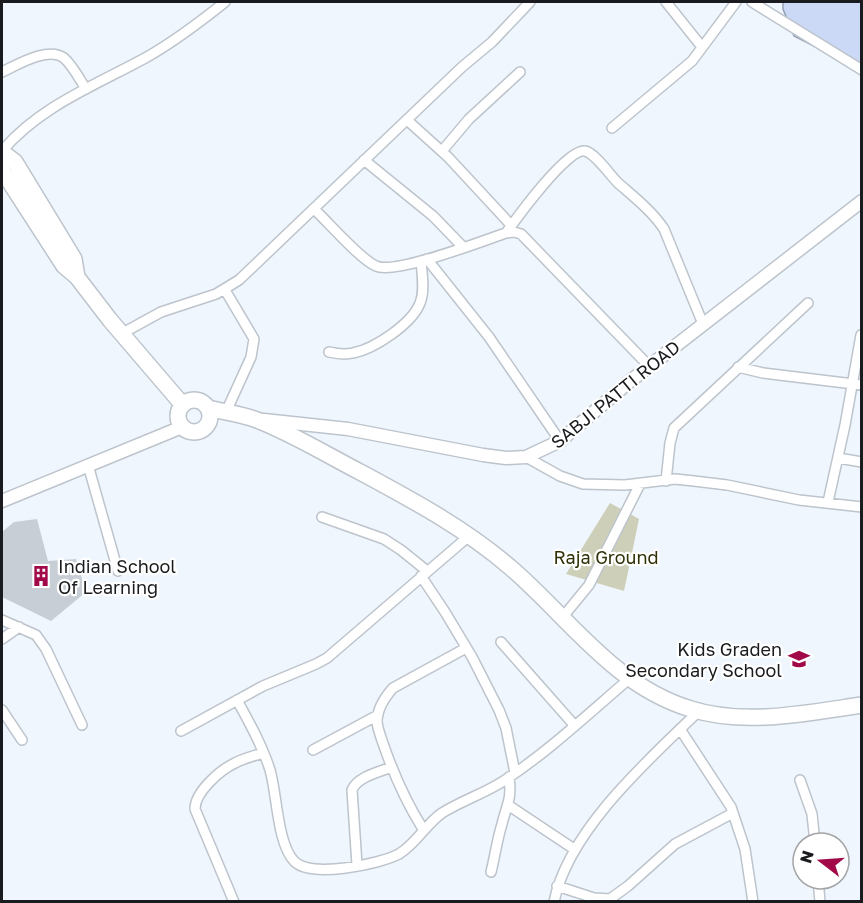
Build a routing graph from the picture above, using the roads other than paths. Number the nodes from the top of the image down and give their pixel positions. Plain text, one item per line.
1 (225, 2) edge
2 (530, 2) edge
3 (666, 2) edge
4 (736, 2) edge
5 (752, 2) edge
6 (702, 47) junction
7 (861, 70) edge
8 (2, 72) edge
9 (520, 72) dead end
10 (86, 89) junction
11 (407, 120) junction
12 (612, 128) dead end
13 (2, 151) edge
14 (442, 151) junction
15 (364, 160) junction
16 (7, 169) edge
17 (861, 201) edge
18 (314, 209) junction
19 (509, 229) junction
20 (463, 247) junction
21 (424, 260) junction
22 (225, 290) junction
23 (808, 303) dead end
24 (703, 324) junction
25 (121, 334) junction
26 (861, 334) edge
27 (329, 352) dead end
28 (649, 366) junction
29 (738, 368) junction
30 (857, 385) edge
31 (182, 404) junction
32 (208, 408) junction
33 (226, 412) junction
34 (255, 419) junction
35 (182, 427) junction
36 (560, 441) junction
37 (526, 457) junction
38 (838, 458) junction
39 (861, 462) edge
40 (88, 465) junction
41 (666, 481) junction
42 (640, 484) junction
43 (2, 501) edge
44 (828, 502) junction
45 (861, 507) edge
46 (322, 517) dead end
47 (469, 536) junction
48 (118, 571) dead end
49 (424, 574) junction
50 (562, 618) junction
51 (2, 620) edge
52 (19, 627) junction
53 (2, 639) edge
54 (501, 642) dead end
55 (466, 648) junction
56 (629, 679) junction
57 (237, 700) junction
58 (861, 705) edge
59 (2, 710) edge
60 (699, 711) junction
61 (378, 714) junction
62 (82, 724) dead end
63 (575, 726) junction
64 (680, 729) junction
65 (181, 731) dead end
66 (22, 740) dead end
67 (313, 750) dead end
68 (263, 753) junction
69 (392, 766) junction
70 (512, 775) junction
71 (801, 780) dead end
72 (508, 805) junction
73 (733, 813) junction
74 (423, 829) junction
75 (814, 831) edge
76 (574, 849) junction
77 (357, 865) junction
78 (491, 872) dead end
79 (558, 886) junction
80 (234, 902) edge
81 (554, 902) edge
82 (753, 902) edge

1 - 10 street
2 - 11 street
3 - 6 street
4 - 6 street
5 - 7 street
6 - 12 street
8 - 10 street
9 - 14 street
10 - 13 street
11 - 14 street
11 - 15 street
13 - 16 highway
14 - 19 street
15 - 18 street
15 - 20 street
16 - 25 highway
17 - 24 main road, SABJI PATTI ROAD
18 - 21 street
18 - 22 street
19 - 20 street
19 - 24 street
19 - 28 street
20 - 21 street
21 - 27 street
21 - 36 street
22 - 25 street
22 - 33 street
23 - 29 street
24 - 28 main road, SABJI PATTI ROAD
25 - 31 highway
26 - 30 street
28 - 36 main road, SABJI PATTI ROAD
29 - 30 street
29 - 41 street
30 - 38 street
31 - 32 highway
31 - 35 highway
32 - 33 highway
32 - 35 highway
33 - 34 highway
34 - 37 main road, SABJI PATTI ROAD
34 - 47 highway
35 - 40 main road
36 - 37 main road, SABJI PATTI ROAD
37 - 42 street
38 - 39 street
38 - 44 street
40 - 43 main road
40 - 48 street
41 - 42 street
41 - 44 street
42 - 50 street
44 - 45 street
46 - 49 street
47 - 49 street
47 - 50 highway
49 - 55 street
49 - 57 street
50 - 56 highway
51 - 52 street
52 - 53 street
52 - 62 street
54 - 63 street
55 - 61 street
55 - 70 street
56 - 60 highway
56 - 63 street
57 - 65 street
57 - 68 street
58 - 60 highway
59 - 66 street
60 - 64 street
61 - 67 street
61 - 69 street
63 - 70 street
64 - 73 street
64 - 76 street
68 - 77 street
68 - 80 street
69 - 74 street
69 - 77 street
70 - 72 street
70 - 74 street
71 - 75 street
72 - 76 street
72 - 78 street
73 - 79 street
73 - 82 street
74 - 77 street
76 - 79 street
79 - 81 street

